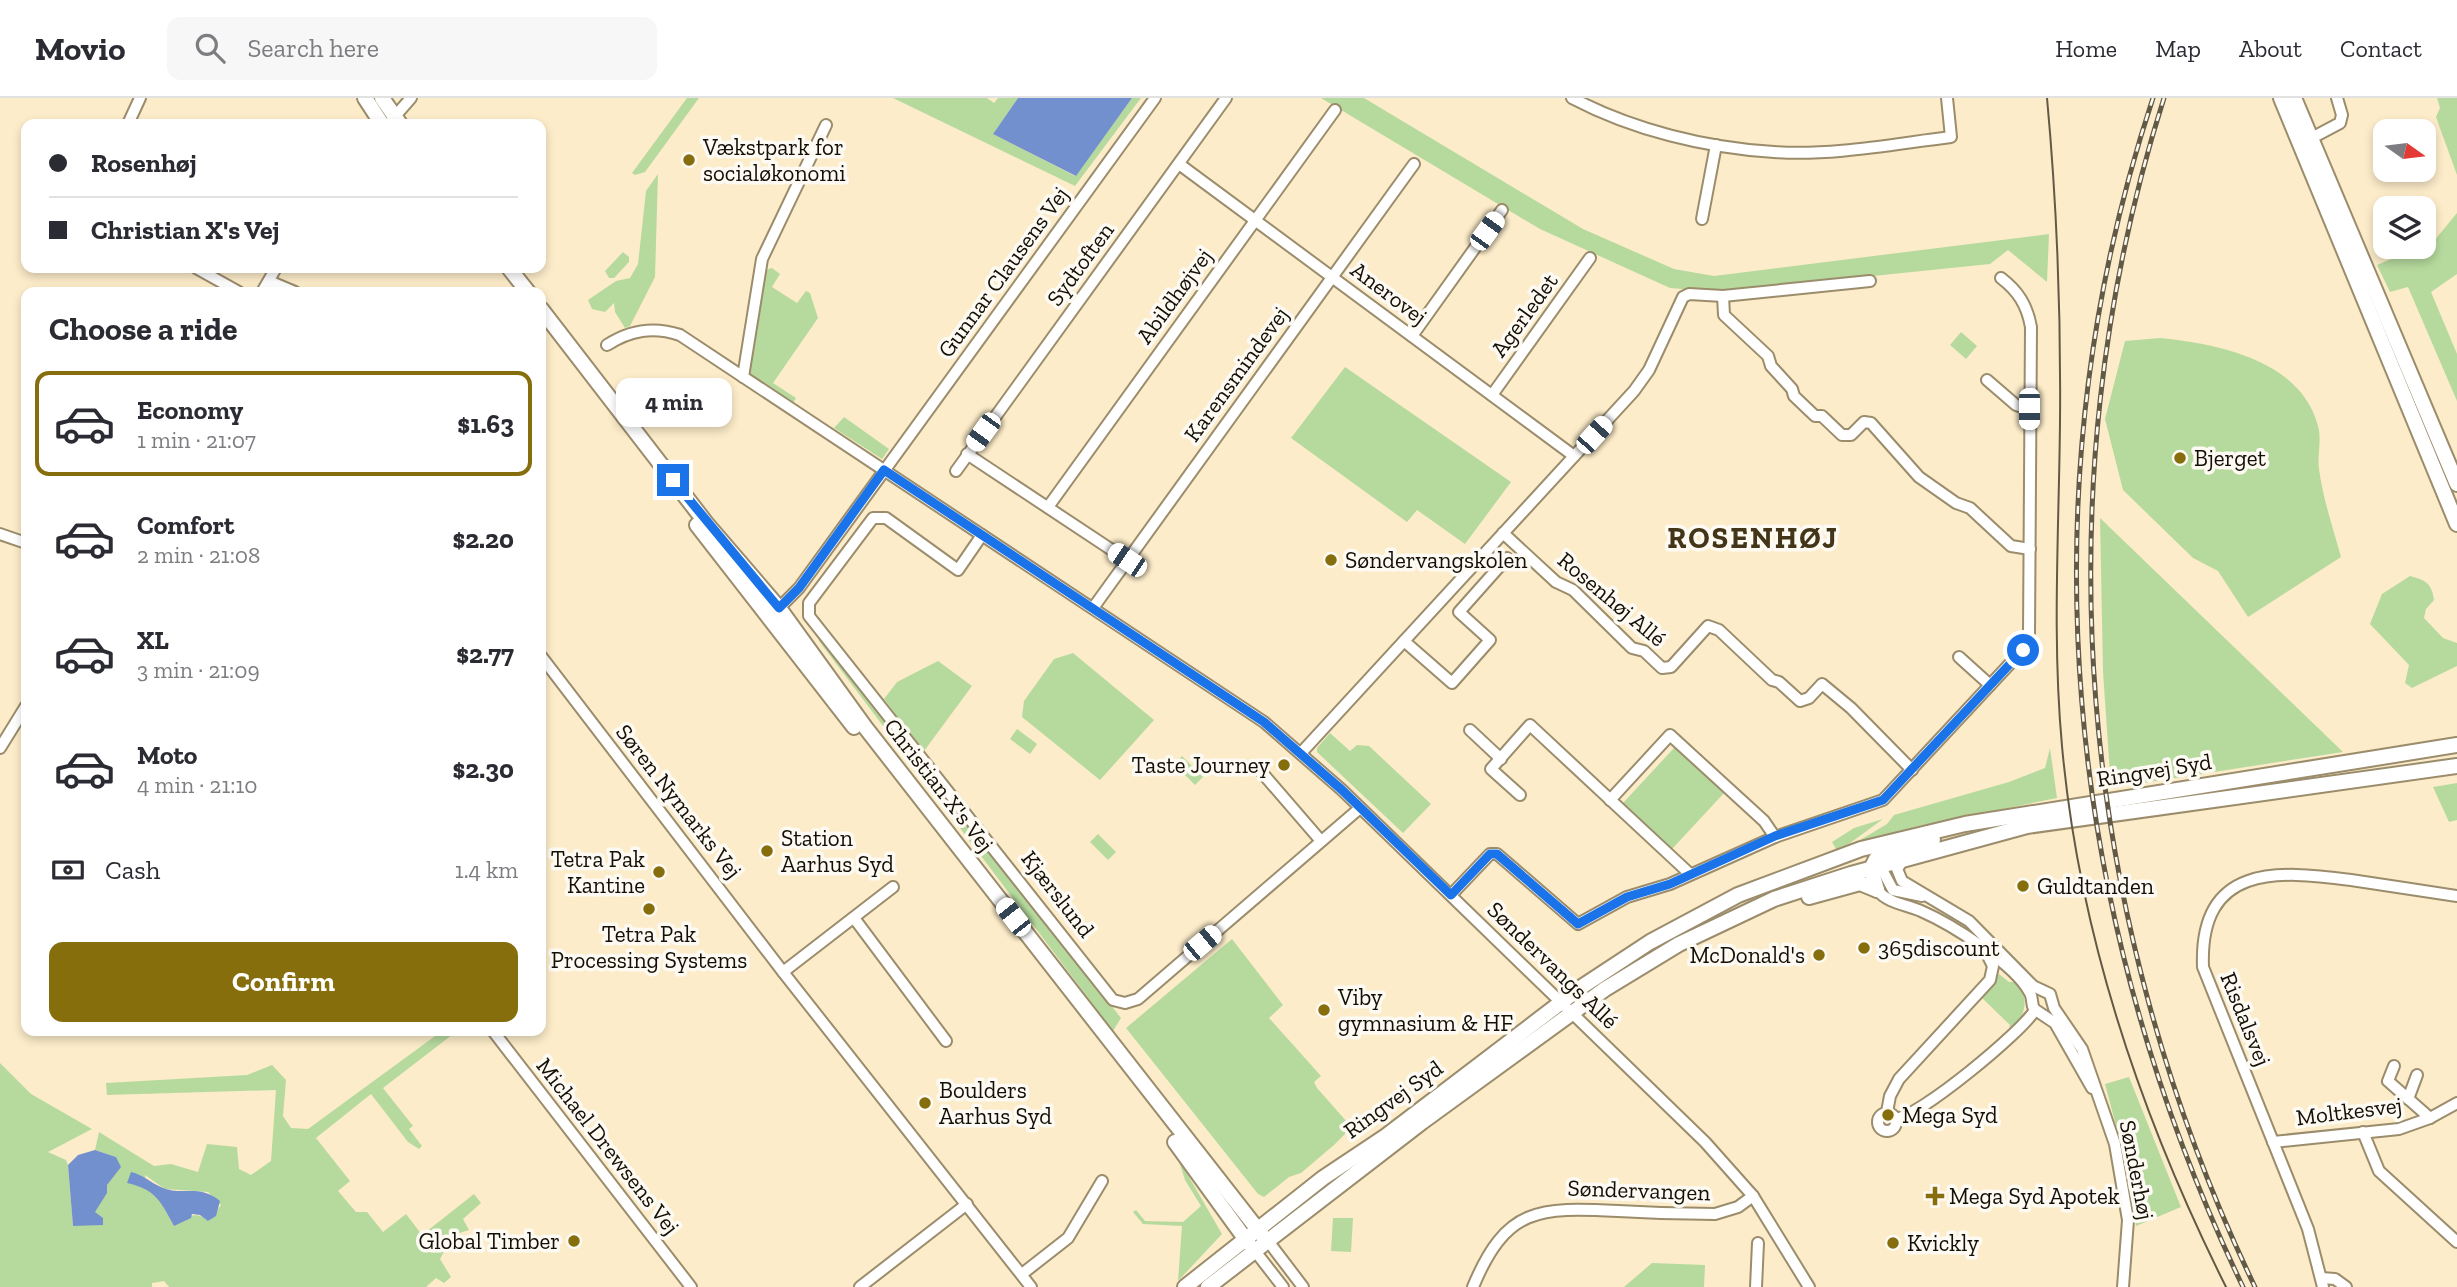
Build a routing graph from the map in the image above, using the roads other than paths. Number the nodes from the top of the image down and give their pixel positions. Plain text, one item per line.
1 (140, 98) edge
2 (365, 98) edge
3 (382, 98) edge
4 (411, 98) edge
5 (1155, 98) edge
6 (1226, 98) edge
7 (1572, 98) edge
8 (1947, 98) edge
9 (2281, 98) edge
10 (2294, 98) edge
11 (2337, 98) edge
12 (1335, 110) dead end
13 (130, 119) edge
14 (389, 119) edge
15 (391, 119) edge
16 (394, 119) edge
17 (826, 125) dead end
18 (2305, 141) junction
19 (1716, 145) junction
20 (1179, 164) junction
21 (1414, 164) dead end
22 (1502, 210) dead end
23 (1702, 219) dead end
24 (1255, 220) junction
25 (1590, 258) dead end
26 (205, 273) edge
27 (273, 273) edge
28 (501, 273) edge
29 (513, 273) edge
30 (1333, 277) junction
31 (2001, 278) dead end
32 (269, 281) junction
33 (1870, 282) dead end
34 (230, 287) edge
35 (265, 287) edge
36 (283, 287) edge
37 (512, 287) edge
38 (524, 287) edge
39 (1723, 296) junction
40 (546, 315) edge
41 (546, 330) edge
42 (1412, 336) junction
43 (607, 345) dead end
44 (743, 377) junction
45 (1987, 380) dead end
46 (1492, 395) junction
47 (2029, 409) junction
48 (967, 454) junction
49 (1574, 456) junction
50 (884, 470) junction
51 (956, 471) dead end
52 (2457, 484) edge
53 (1048, 507) junction
54 (2457, 524) edge
55 (699, 528) junction
56 (1503, 533) junction
57 (0, 534) edge
58 (982, 534) junction
59 (21, 541) edge
60 (2030, 549) junction
61 (1507, 558) dead end
62 (1127, 560) junction
63 (779, 608) junction
64 (1093, 608) junction
65 (778, 630) junction
66 (1404, 640) junction
67 (1959, 657) dead end
68 (546, 663) edge
69 (1990, 685) junction
70 (21, 714) edge
71 (1470, 730) dead end
72 (2457, 745) edge
73 (0, 748) edge
74 (1301, 753) junction
75 (1501, 759) junction
76 (2454, 766) edge
77 (1258, 768) dead end
78 (1912, 770) junction
79 (1520, 795) dead end
80 (1610, 800) junction
81 (1360, 808) junction
82 (2029, 813) junction
83 (1775, 836) junction
84 (1321, 841) junction
85 (1861, 849) junction
86 (1905, 859) junction
87 (1876, 864) junction
88 (1690, 874) junction
89 (893, 887) dead end
90 (1877, 890) junction
91 (1451, 895) junction
92 (2457, 896) edge
93 (1929, 897) junction
94 (853, 918) junction
95 (1729, 918) junction
96 (1977, 945) junction
97 (783, 972) junction
98 (2037, 994) junction
99 (1561, 1001) junction
100 (2053, 1002) junction
101 (2039, 1011) junction
102 (1573, 1012) junction
103 (497, 1036) edge
104 (946, 1041) dead end
105 (2394, 1066) dead end
106 (2417, 1074) dead end
107 (2408, 1098) junction
108 (2101, 1102) junction
109 (2457, 1102) edge
110 (2430, 1118) junction
111 (2363, 1132) junction
112 (2273, 1142) junction
113 (1102, 1181) dead end
114 (1753, 1196) junction
115 (967, 1204) junction
116 (1257, 1228) junction
117 (1244, 1238) junction
118 (1268, 1241) junction
119 (2457, 1242) edge
120 (1758, 1243) dead end
121 (1255, 1251) junction
122 (1021, 1274) junction
123 (2322, 1282) edge
124 (1188, 1285) edge
125 (691, 1287) edge
126 (860, 1287) edge
127 (1031, 1287) edge
128 (1208, 1287) edge
129 (1283, 1287) edge
130 (1303, 1287) edge
131 (1473, 1287) edge
132 (1756, 1287) edge
133 (1809, 1287) edge
134 (2123, 1287) edge
135 (2346, 1287) edge

1 - 13 street
2 - 14 main road
3 - 15 main road
4 - 16 street
5 - 50 street, Gunnar Clausens Vej
6 - 20 street, Sydtoften
7 - 19 street
8 - 19 street
9 - 18 main road
10 - 18 main road
11 - 18 street
12 - 24 street, Abildhøjvej
17 - 44 street
18 - 52 main road
18 - 54 main road
19 - 23 street
20 - 24 street, Anerovej
20 - 48 street, Sydtoften
21 - 30 street, Karensmindevej
22 - 42 street
24 - 30 street, Anerovej
24 - 53 street, Abildhøjvej
25 - 46 street, Agerledet
26 - 34 street
27 - 32 street
28 - 37 main road
29 - 38 main road
30 - 42 street, Anerovej
30 - 62 street, Karensmindevej
31 - 47 street
32 - 35 street
32 - 36 street
33 - 39 street
39 - 49 street
39 - 60 street
40 - 63 main road, Christian X's Vej
41 - 55 main road, Christian X's Vej
42 - 46 street, Anerovej
43 - 44 street
44 - 50 street
45 - 47 street
46 - 49 street, Anerovej
47 - 60 street
48 - 51 street, Sydtoften
48 - 53 street
49 - 56 street
50 - 58 street, Søndervangs Allé
50 - 63 street, Gunnar Clausens Vej
53 - 62 street
55 - 63 main road
55 - 65 main road, Christian X's Vej
56 - 66 street
56 - 78 street, Rosenhøj Allé
57 - 59 street
58 - 64 street, Søndervangs Allé
58 - 84 street, Kjærslund
60 - 69 street
61 - 66 street
62 - 64 street, Karensmindevej
63 - 65 main road
63 - 116 main road, Christian X's Vej
64 - 74 street, Søndervangs Allé
65 - 117 main road, Christian X's Vej
66 - 74 street
67 - 69 street
68 - 97 street, Søren Nymarks Vej
69 - 78 street
70 - 73 street
71 - 75 street
72 - 82 main road, Ringvej Syd
74 - 81 street, Søndervangs Allé
75 - 79 street
75 - 80 street
76 - 86 main road, Ringvej Syd
77 - 84 street
78 - 83 street
80 - 83 street
80 - 88 street
81 - 84 street, Kjærslund
81 - 91 street, Søndervangs Allé
82 - 85 main road, Ringvej Syd
82 - 87 main road
83 - 88 street
85 - 87 street
85 - 99 main road, Ringvej Syd
86 - 87 main road, Ringvej Syd
86 - 93 street
87 - 90 main road
87 - 93 street
87 - 95 main road, Ringvej Syd
88 - 91 street
89 - 94 street
90 - 95 main road
90 - 96 street
91 - 99 street, Søndervangs Allé
92 - 112 street, Risdalsvej
93 - 98 street
94 - 97 street
94 - 104 street
95 - 102 main road, Ringvej Syd
96 - 98 street
96 - 101 street
97 - 115 street, Søren Nymarks Vej
98 - 100 street, Sønderhøj
98 - 101 street
99 - 102 street, Søndervangs Allé
99 - 116 main road, Ringvej Syd
100 - 101 street
100 - 108 street, Sønderhøj
101 - 108 street, Sønderhøj
102 - 114 street, Søndervangs Allé
102 - 118 main road, Ringvej Syd
103 - 125 street, Michael Drewsens Vej
105 - 107 street, Moltkesvej
106 - 107 street, Moltkesvej
107 - 110 street, Moltkesvej
108 - 134 street, Sønderhøj
109 - 110 street, Moltkesvej
110 - 111 street, Moltkesvej
111 - 112 street, Moltkesvej
111 - 119 street
112 - 123 street, Risdalsvej
113 - 122 street
114 - 131 street, Søndervangen
114 - 133 street, Søndervangs Allé
115 - 122 street, Søren Nymarks Vej
115 - 126 street
116 - 117 main road, Ringvej Syd
116 - 118 main road, Christian X's Vej
117 - 121 main road, Christian X's Vej
117 - 124 main road, Ringvej Syd
118 - 121 main road, Ringvej Syd
118 - 130 street, Christian X's Vej
120 - 132 street
121 - 128 main road, Ringvej Syd
121 - 129 street, Christian X's Vej
122 - 127 street, Søren Nymarks Vej
123 - 135 street, Risdalsvej

